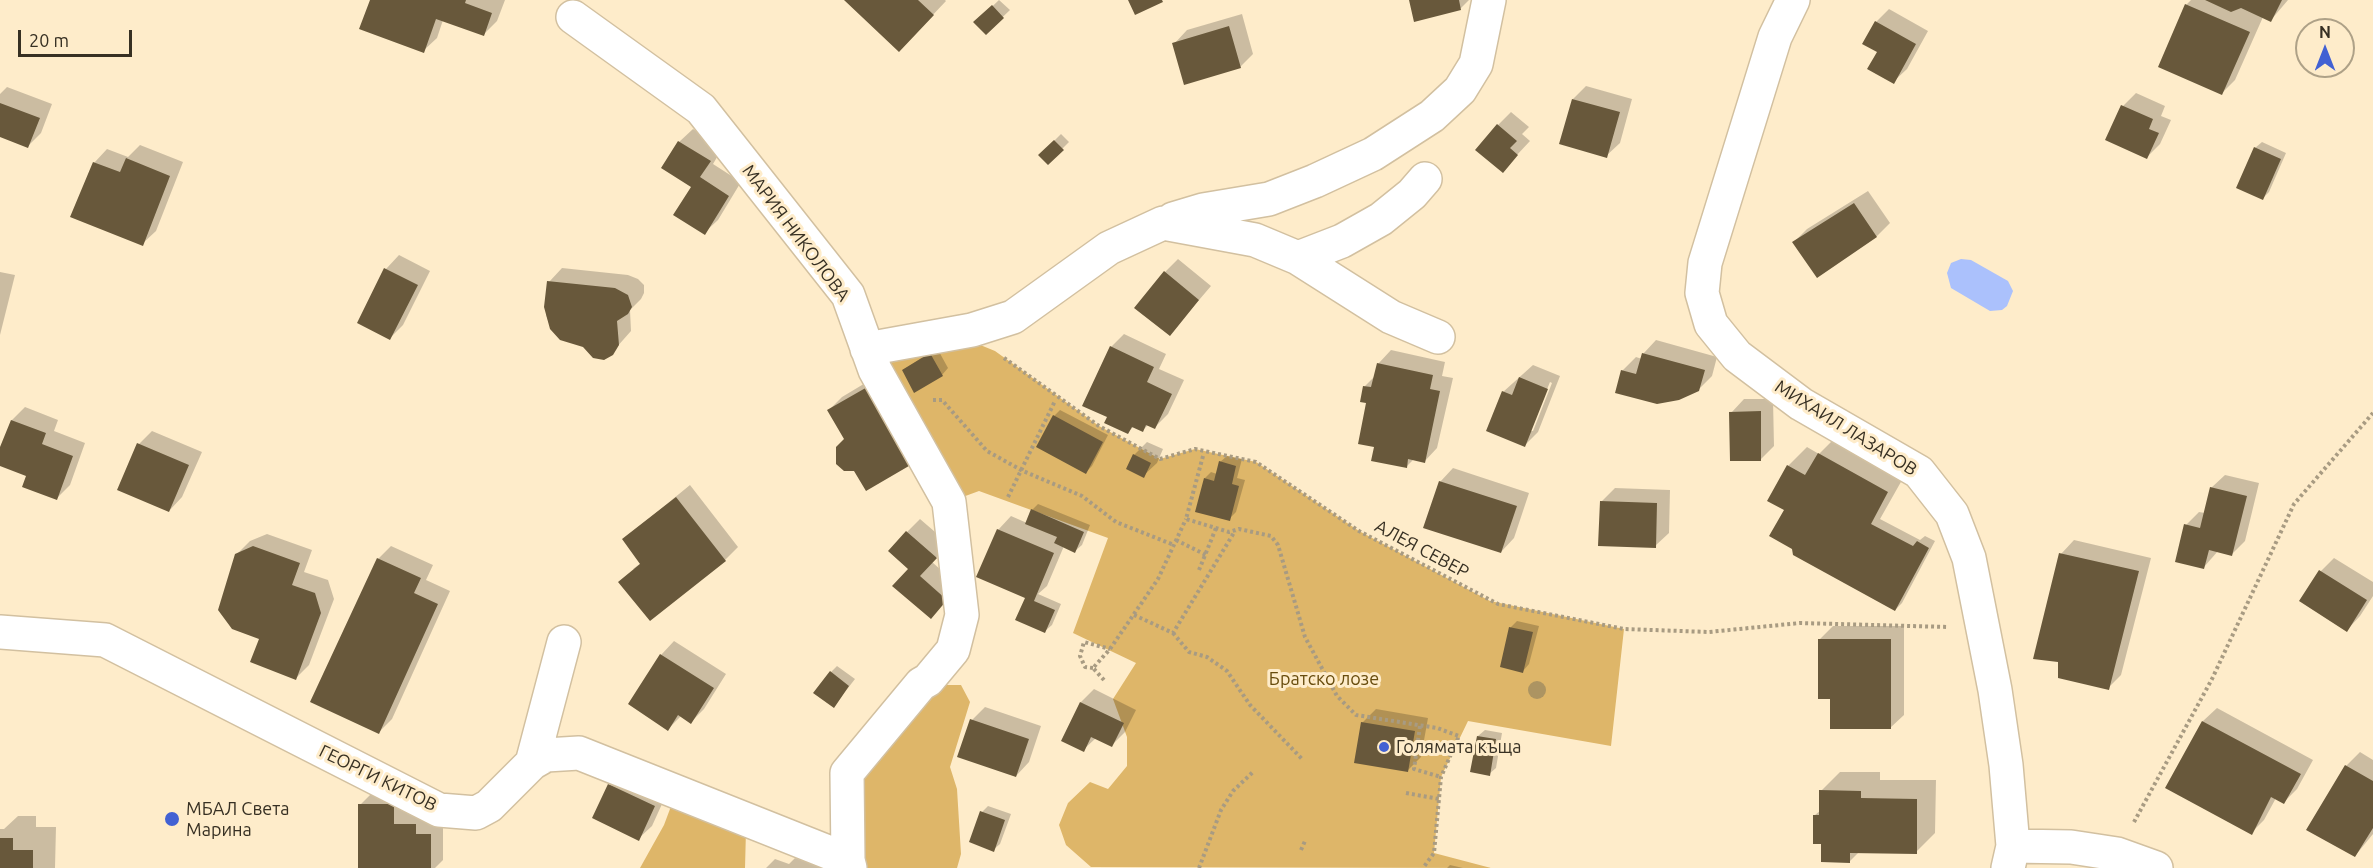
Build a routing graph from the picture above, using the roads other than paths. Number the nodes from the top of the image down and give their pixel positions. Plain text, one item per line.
1 (1490, 0) edge
2 (1793, 0) edge
3 (573, 17) dead end
4 (1425, 179) dead end
5 (1163, 223) junction
6 (1298, 258) junction
7 (1438, 337) dead end
8 (867, 349) junction
9 (0, 632) edge
10 (564, 642) dead end
11 (532, 763) junction
12 (2011, 857) edge
13 (849, 864) edge
14 (2156, 868) edge

1 - 5 street
2 - 12 street, МИХАИЛ ЛАЗАРОВ
3 - 8 street, МАРИЯ НИКОЛОВА
4 - 6 street
5 - 6 street
5 - 8 street
6 - 7 street
8 - 13 street, МАРИЯ НИКОЛОВА
9 - 11 street, ГЕОРГИ КИТОВ
10 - 11 street
11 - 13 street, ГЕОРГИ КИТОВ
12 - 14 street

